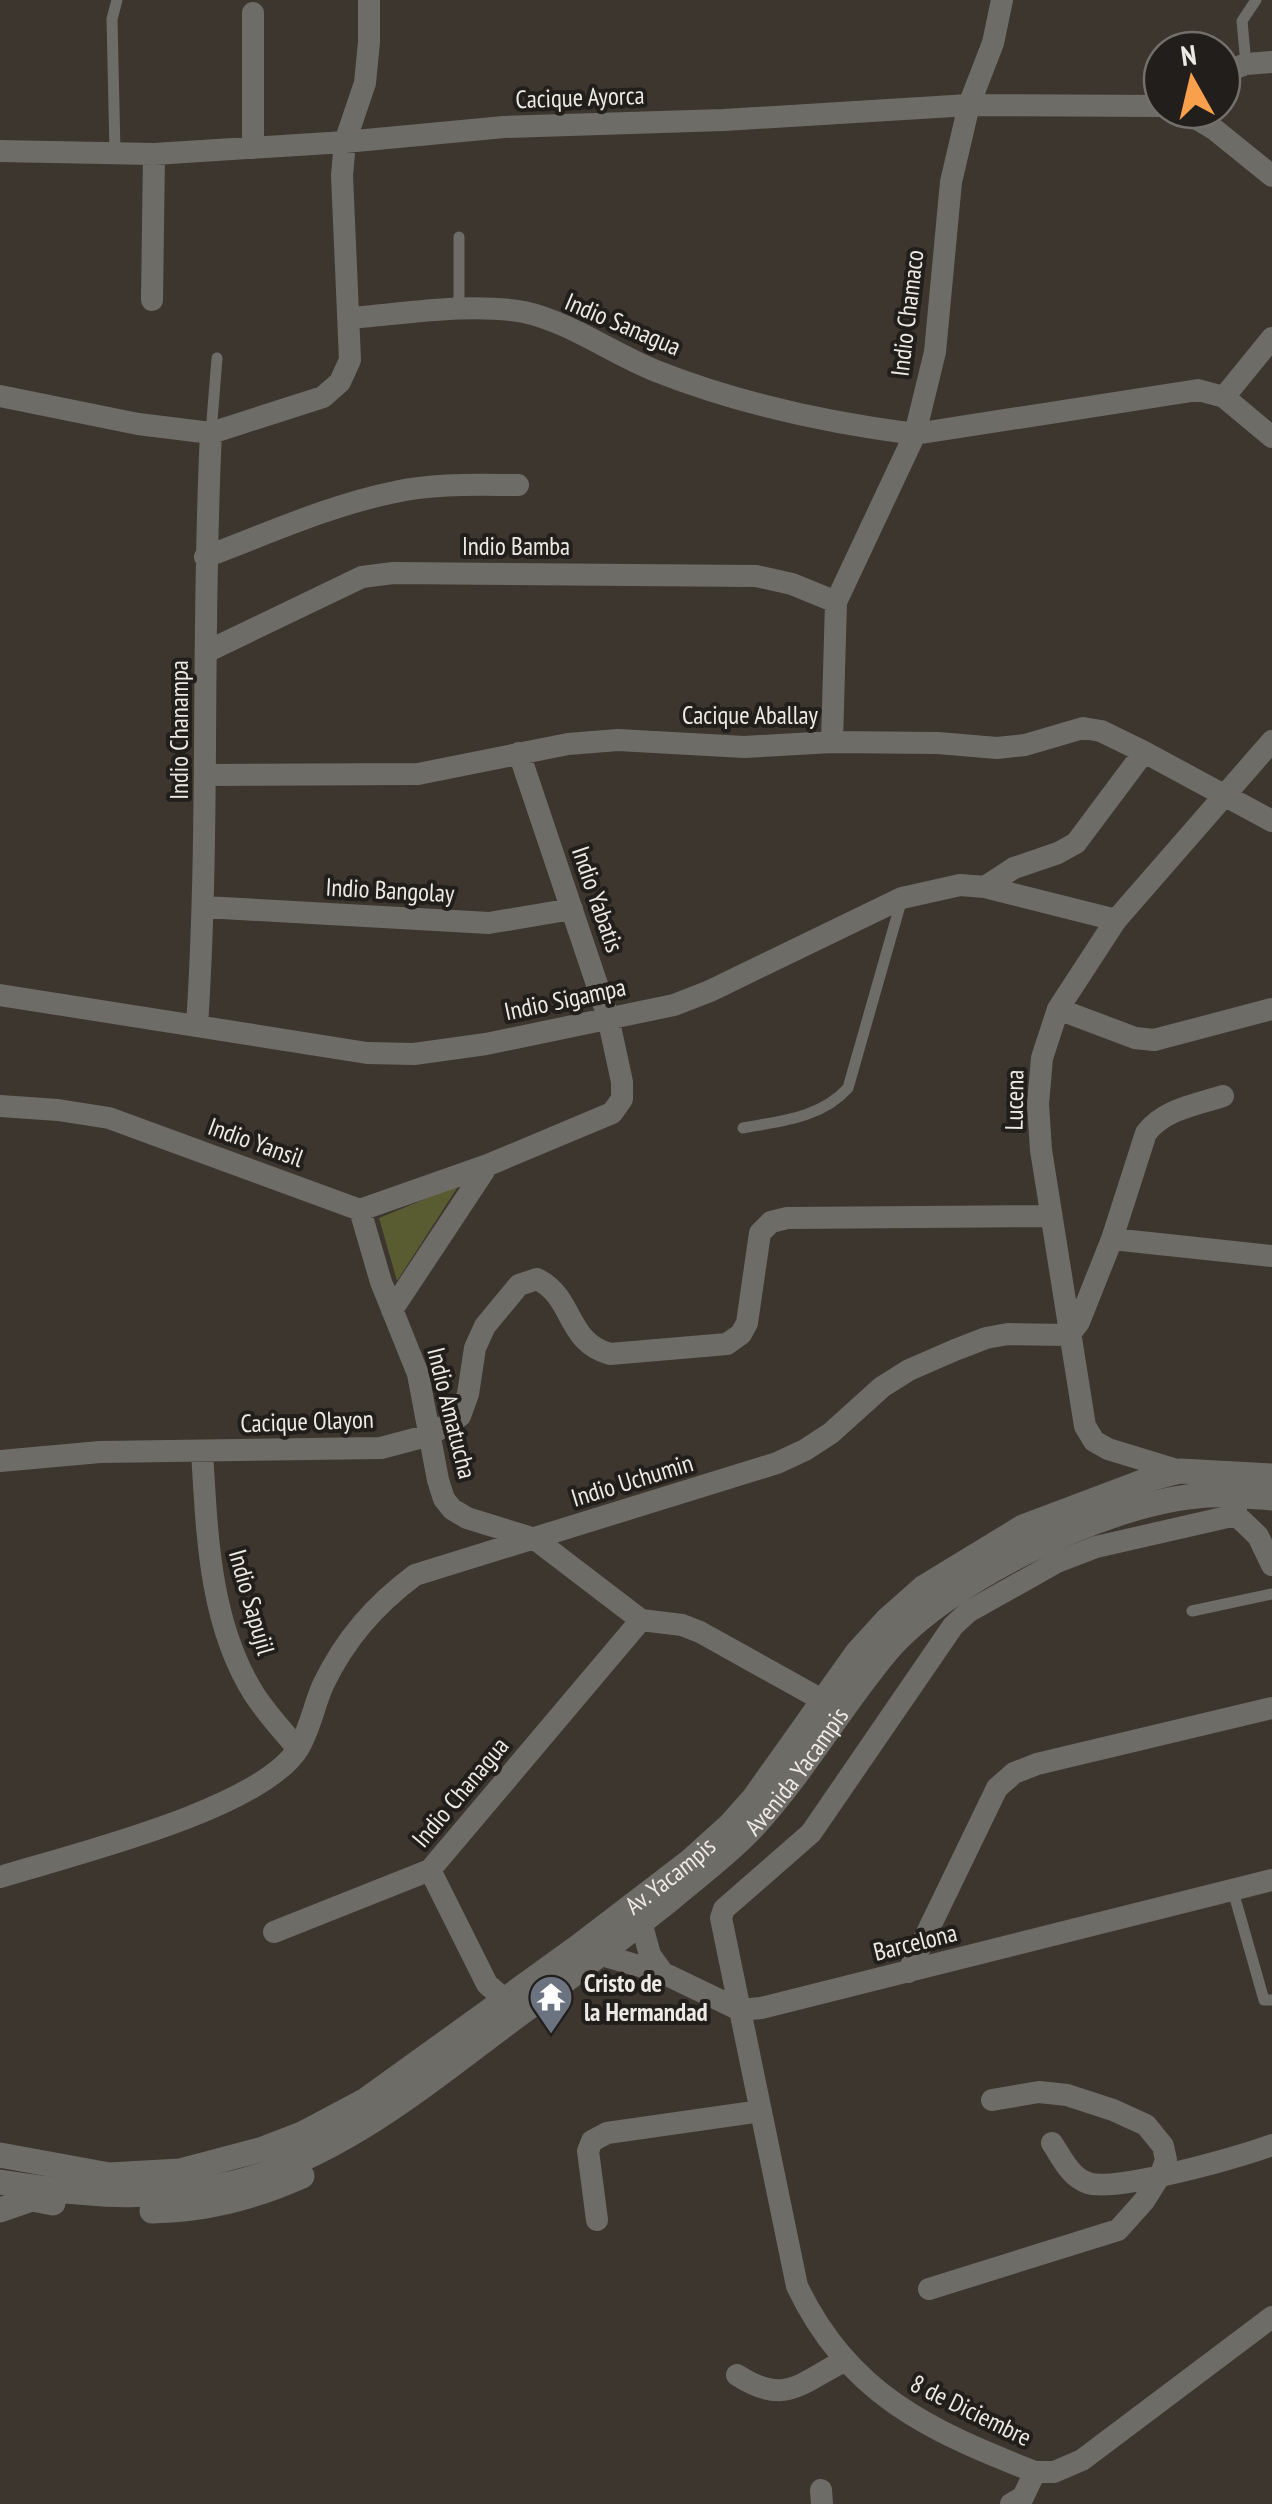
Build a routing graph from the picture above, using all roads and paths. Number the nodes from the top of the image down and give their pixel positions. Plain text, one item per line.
1 (117, 0) edge
2 (369, 0) edge
3 (1002, 0) edge
4 (1256, 0) edge
5 (254, 12) dead end
6 (1272, 62) edge
7 (1246, 64) junction
8 (1242, 66) edge
9 (969, 105) junction
10 (1142, 106) edge
11 (1215, 130) edge
12 (344, 142) junction
13 (253, 148) junction
14 (0, 151) edge
15 (115, 152) junction
16 (154, 154) junction
17 (1272, 176) edge
18 (459, 237) dead end
19 (152, 300) dead end
20 (460, 310) junction
21 (349, 318) junction
22 (1272, 338) edge
23 (217, 358) dead end
24 (0, 396) edge
25 (1224, 397) junction
26 (211, 433) junction
27 (915, 434) junction
28 (1272, 437) edge
29 (518, 485) dead end
30 (205, 557) junction
31 (836, 602) junction
32 (208, 651) junction
33 (1272, 741) edge
34 (832, 742) junction
35 (1144, 752) junction
36 (519, 753) junction
37 (207, 775) junction
38 (1227, 796) junction
39 (1272, 821) edge
40 (985, 887) junction
41 (902, 898) junction
42 (205, 906) junction
43 (572, 908) junction
44 (1116, 920) junction
45 (0, 994) edge
46 (1058, 1009) junction
47 (1272, 1009) edge
48 (608, 1017) junction
49 (196, 1026) junction
50 (1223, 1096) dead end
51 (0, 1106) edge
52 (743, 1128) dead end
53 (488, 1166) junction
54 (360, 1210) junction
55 (1050, 1216) junction
56 (1112, 1239) junction
57 (1272, 1256) edge
58 (392, 1310) junction
59 (1069, 1334) junction
60 (430, 1435) junction
61 (202, 1451) junction
62 (0, 1460) edge
63 (1180, 1471) junction
64 (1272, 1476) edge
65 (1272, 1498) edge
66 (1236, 1505) junction
67 (535, 1539) junction
68 (1272, 1566) edge
69 (1272, 1594) edge
70 (1192, 1611) dead end
71 (641, 1620) junction
72 (824, 1701) junction
73 (1272, 1708) edge
74 (298, 1749) junction
75 (430, 1870) junction
76 (0, 1876) edge
77 (1272, 1880) edge
78 (1234, 1891) junction
79 (641, 1922) junction
80 (274, 1932) dead end
81 (588, 1952) junction
82 (908, 1972) junction
83 (663, 1973) junction
84 (505, 2000) junction
85 (1272, 2000) edge
86 (534, 2004) junction
87 (740, 2010) junction
88 (412, 2092) junction
89 (992, 2100) dead end
90 (762, 2111) junction
91 (1052, 2144) dead end
92 (1272, 2145) edge
93 (0, 2155) edge
94 (1161, 2174) junction
95 (0, 2182) edge
96 (0, 2210) edge
97 (598, 2220) dead end
98 (929, 2289) dead end
99 (1272, 2317) edge
100 (846, 2360) junction
101 (738, 2375) dead end
102 (1036, 2472) junction
103 (1012, 2504) edge

1 - 15 lane
2 - 12 street
3 - 9 street, Indio Chamaco
4 - 7 lane
5 - 13 street
6 - 7 street
7 - 8 street
9 - 10 street, Cacique Ayorca
9 - 12 street, Cacique Ayorca
9 - 27 street, Indio Chamaco
11 - 17 street
12 - 13 street, Cacique Ayorca
12 - 21 street
13 - 16 street, Cacique Ayorca
14 - 15 street, Cacique Ayorca
15 - 16 street, Cacique Ayorca
16 - 19 street
18 - 20 lane
20 - 21 street, Indio Sanagua
20 - 27 street, Indio Sanagua
21 - 26 street
22 - 25 street
23 - 26 lane
24 - 26 street
25 - 27 street, Indio Sanagua
25 - 28 street
26 - 30 street, Indio Chanampa
27 - 31 street, Indio Chamaco
29 - 30 street
30 - 32 street, Indio Chanampa
31 - 32 street, Indio Bamba
31 - 34 street, Indio Chamaco
32 - 37 street, Indio Chanampa
33 - 38 street, Lucena
34 - 35 street, Cacique Aballay
34 - 36 street, Cacique Aballay
35 - 38 street, Cacique Aballay
35 - 40 street
36 - 37 street, Cacique Aballay
36 - 43 street, Indio Yabatis
37 - 42 street, Indio Chanampa
38 - 39 street, Cacique Aballay
38 - 44 street, Lucena
40 - 41 street, Indio Sigampa
40 - 44 street, Indio Sigampa
41 - 48 street, Indio Sigampa
41 - 52 lane
42 - 43 street, Indio Bangolay
42 - 49 street, Indio Chanampa
43 - 48 street, Indio Yabatis
44 - 46 street, Lucena
45 - 49 street, Indio Sigampa
46 - 47 street
46 - 55 street, Lucena
48 - 49 street, Indio Sigampa
48 - 53 street, Indio Yabatis
50 - 56 street
51 - 54 street, Indio Yansil
53 - 54 street
53 - 58 street
54 - 58 street, Indio Amatucha
55 - 59 street, Lucena
55 - 60 street
56 - 57 street
56 - 59 street
58 - 60 street, Indio Amatucha
59 - 63 street, Lucena
59 - 67 street, Indio Uchumin
60 - 61 street, Cacique Olayon
60 - 67 street, Indio Amatucha
61 - 62 street, Cacique Olayon
61 - 74 street, Indio Sapujil
63 - 64 street, Av. Yacampis
63 - 72 street, Av. Yacampis
65 - 66 street, Avenida Yacampis
66 - 68 street
66 - 79 street, Avenida Yacampis
66 - 87 street, 8 de Diciembre
67 - 71 street, Indio Amatucha
67 - 74 street, Indio Uchumin
69 - 70 lane
71 - 72 street, Indio Amatucha
71 - 75 street, Indio Chanagua
72 - 81 street, Av. Yacampis
73 - 82 street
74 - 76 street, Indio Uchumin
75 - 80 street, Indio Chanagua
75 - 84 street
77 - 78 street, Barcelona
78 - 82 street, Barcelona
78 - 85 lane
79 - 81 street, Avenida Yacampis
79 - 83 street
81 - 83 street
81 - 84 street, Av. Yacampis
81 - 86 street, Avenida Yacampis
82 - 87 street, Barcelona
83 - 87 street
84 - 86 street
84 - 93 street, Av. Yacampis
86 - 88 street, Avenida Yacampis
87 - 90 street, 8 de Diciembre
88 - 95 street, Avenida Yacampis
88 - 96 street
89 - 94 street
90 - 97 street
90 - 100 street, 8 de Diciembre
91 - 94 street
92 - 94 street
94 - 98 street
99 - 102 street, 8 de Diciembre
100 - 101 street
100 - 102 street, 8 de Diciembre
102 - 103 street

